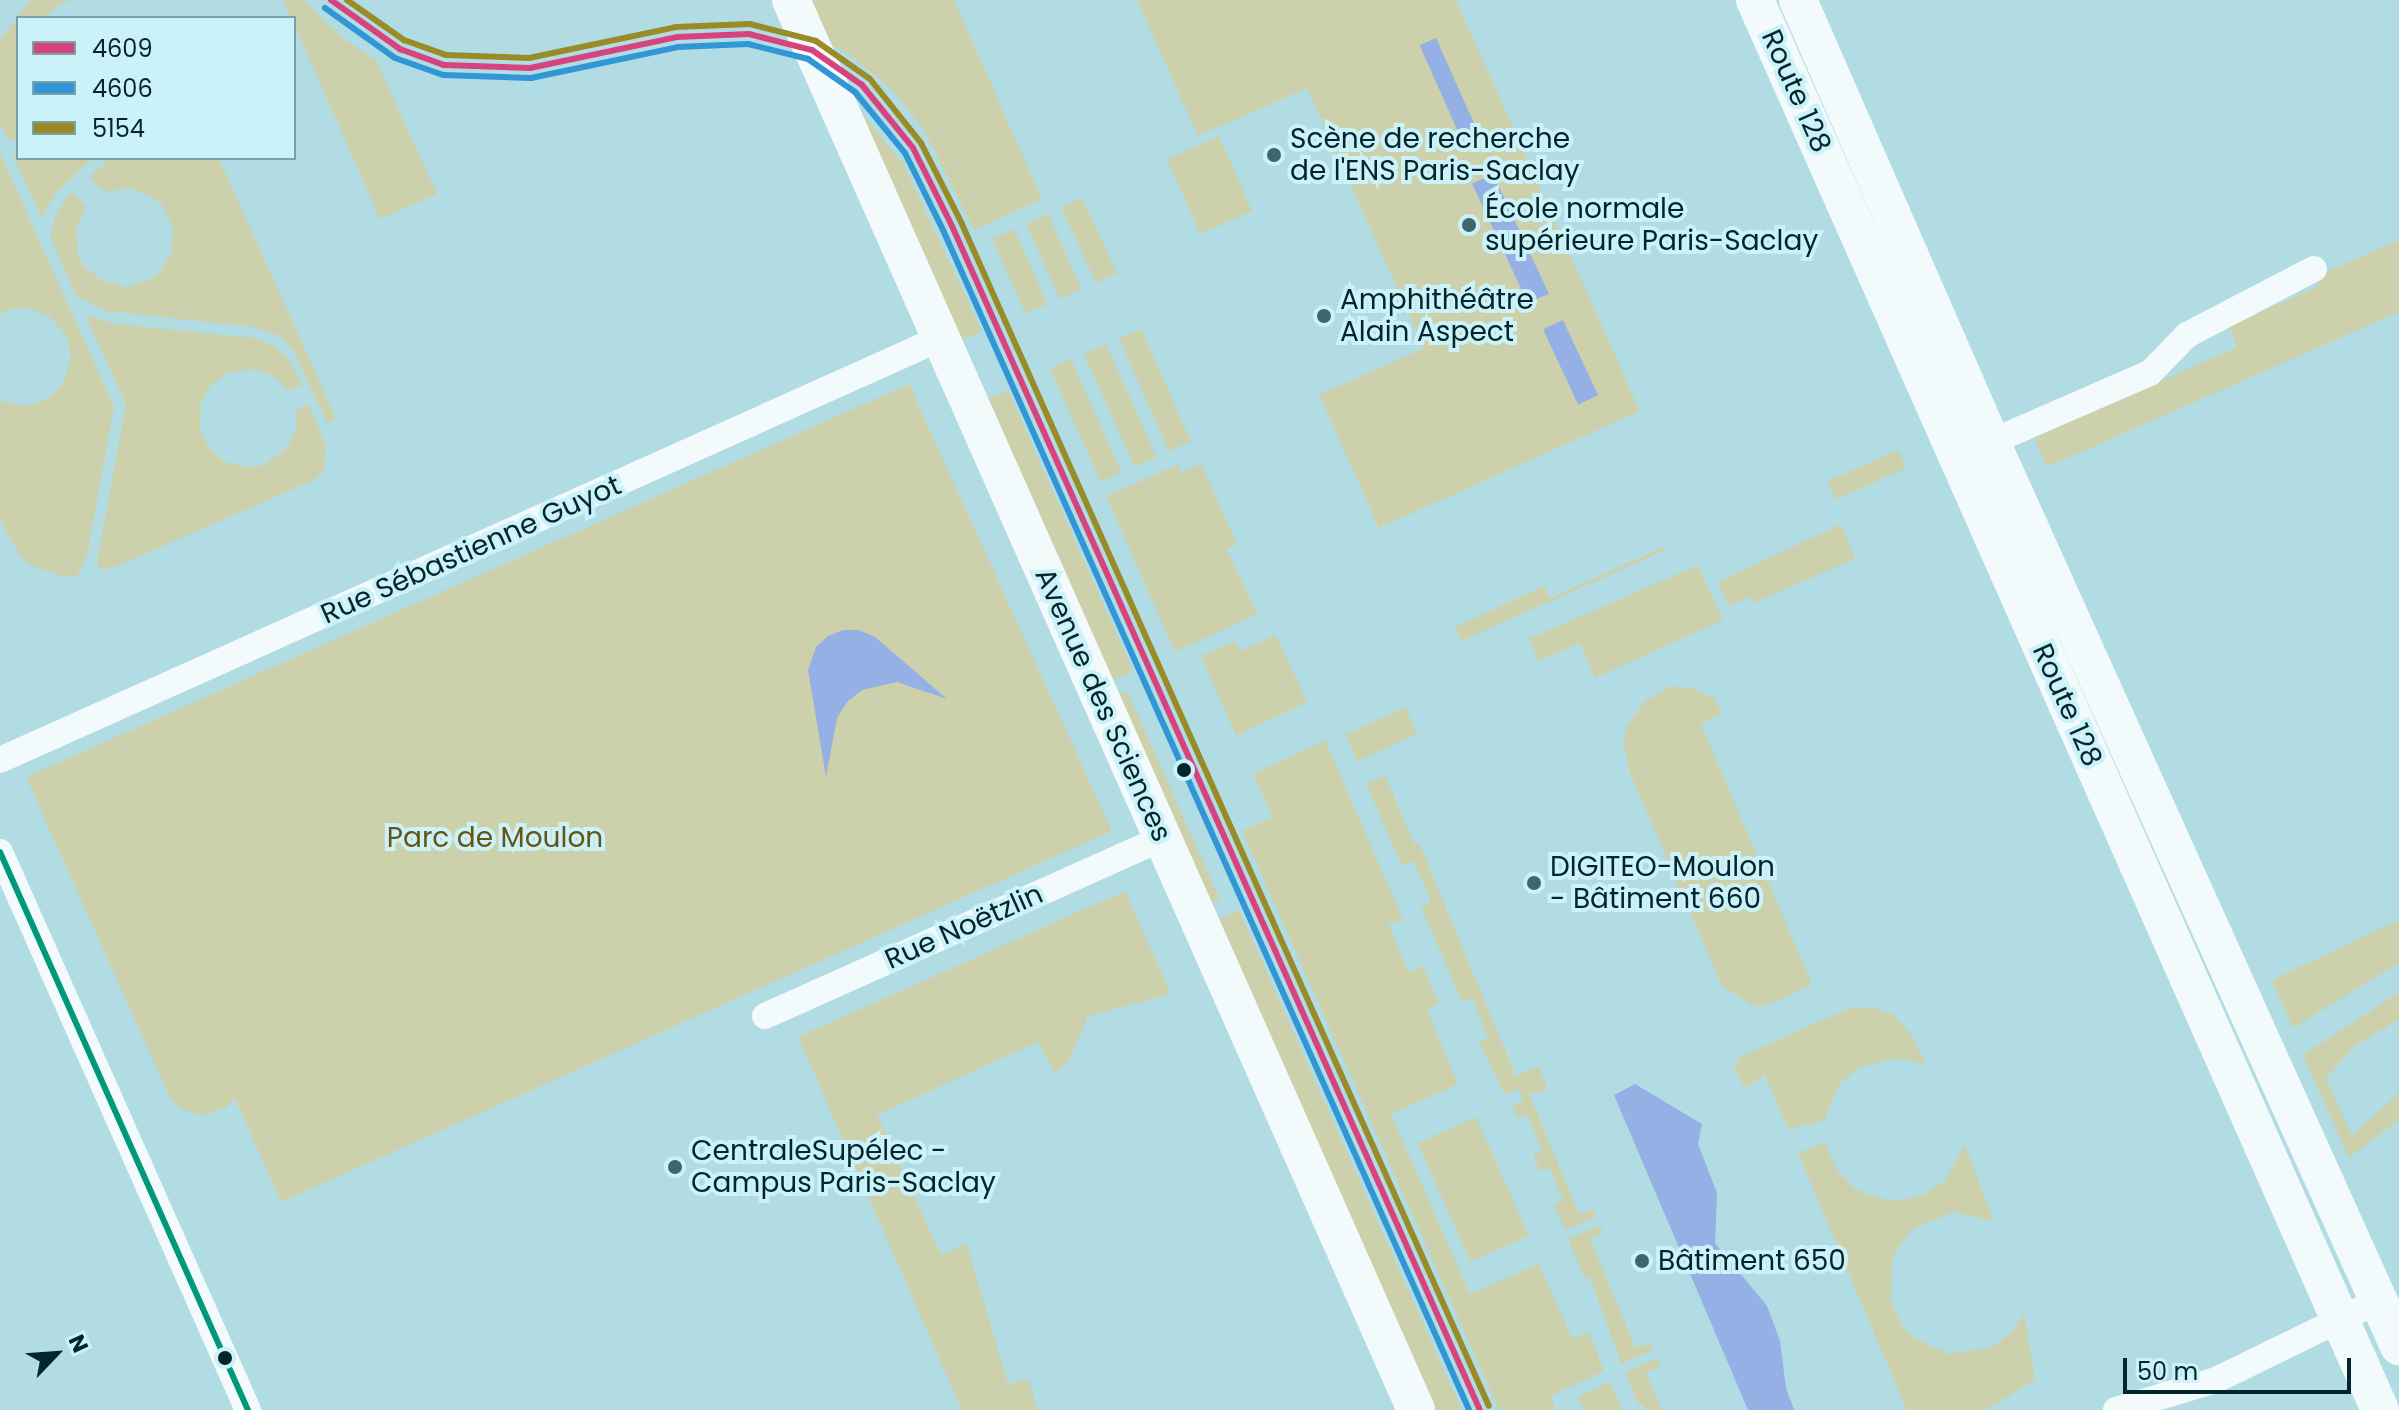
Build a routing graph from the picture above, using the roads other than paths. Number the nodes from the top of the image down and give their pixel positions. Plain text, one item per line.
1 (791, 0) edge
2 (1755, 0) edge
3 (1798, 0) edge
4 (2314, 269) dead end
5 (941, 338) junction
6 (1991, 442) junction
7 (0, 760) edge
8 (1163, 838) junction
9 (0, 852) edge
10 (765, 1016) dead end
11 (2378, 1301) junction
12 (2339, 1318) junction
13 (2399, 1346) edge
14 (248, 1410) edge
15 (1416, 1410) edge
16 (2116, 1410) edge
17 (2380, 1410) edge

1 - 5 main road, Avenue des Sciences
2 - 12 main road, Route 128
3 - 6 main road, Route 128
4 - 6 street
5 - 7 street, Rue Sébastienne Guyot
5 - 8 main road, Avenue des Sciences
6 - 11 main road, Route 128
8 - 10 street, Rue Noëtzlin
8 - 15 main road, Avenue des Sciences
9 - 14 street
11 - 12 street
11 - 13 main road, Route 128
12 - 16 street
12 - 17 main road, Route 128

